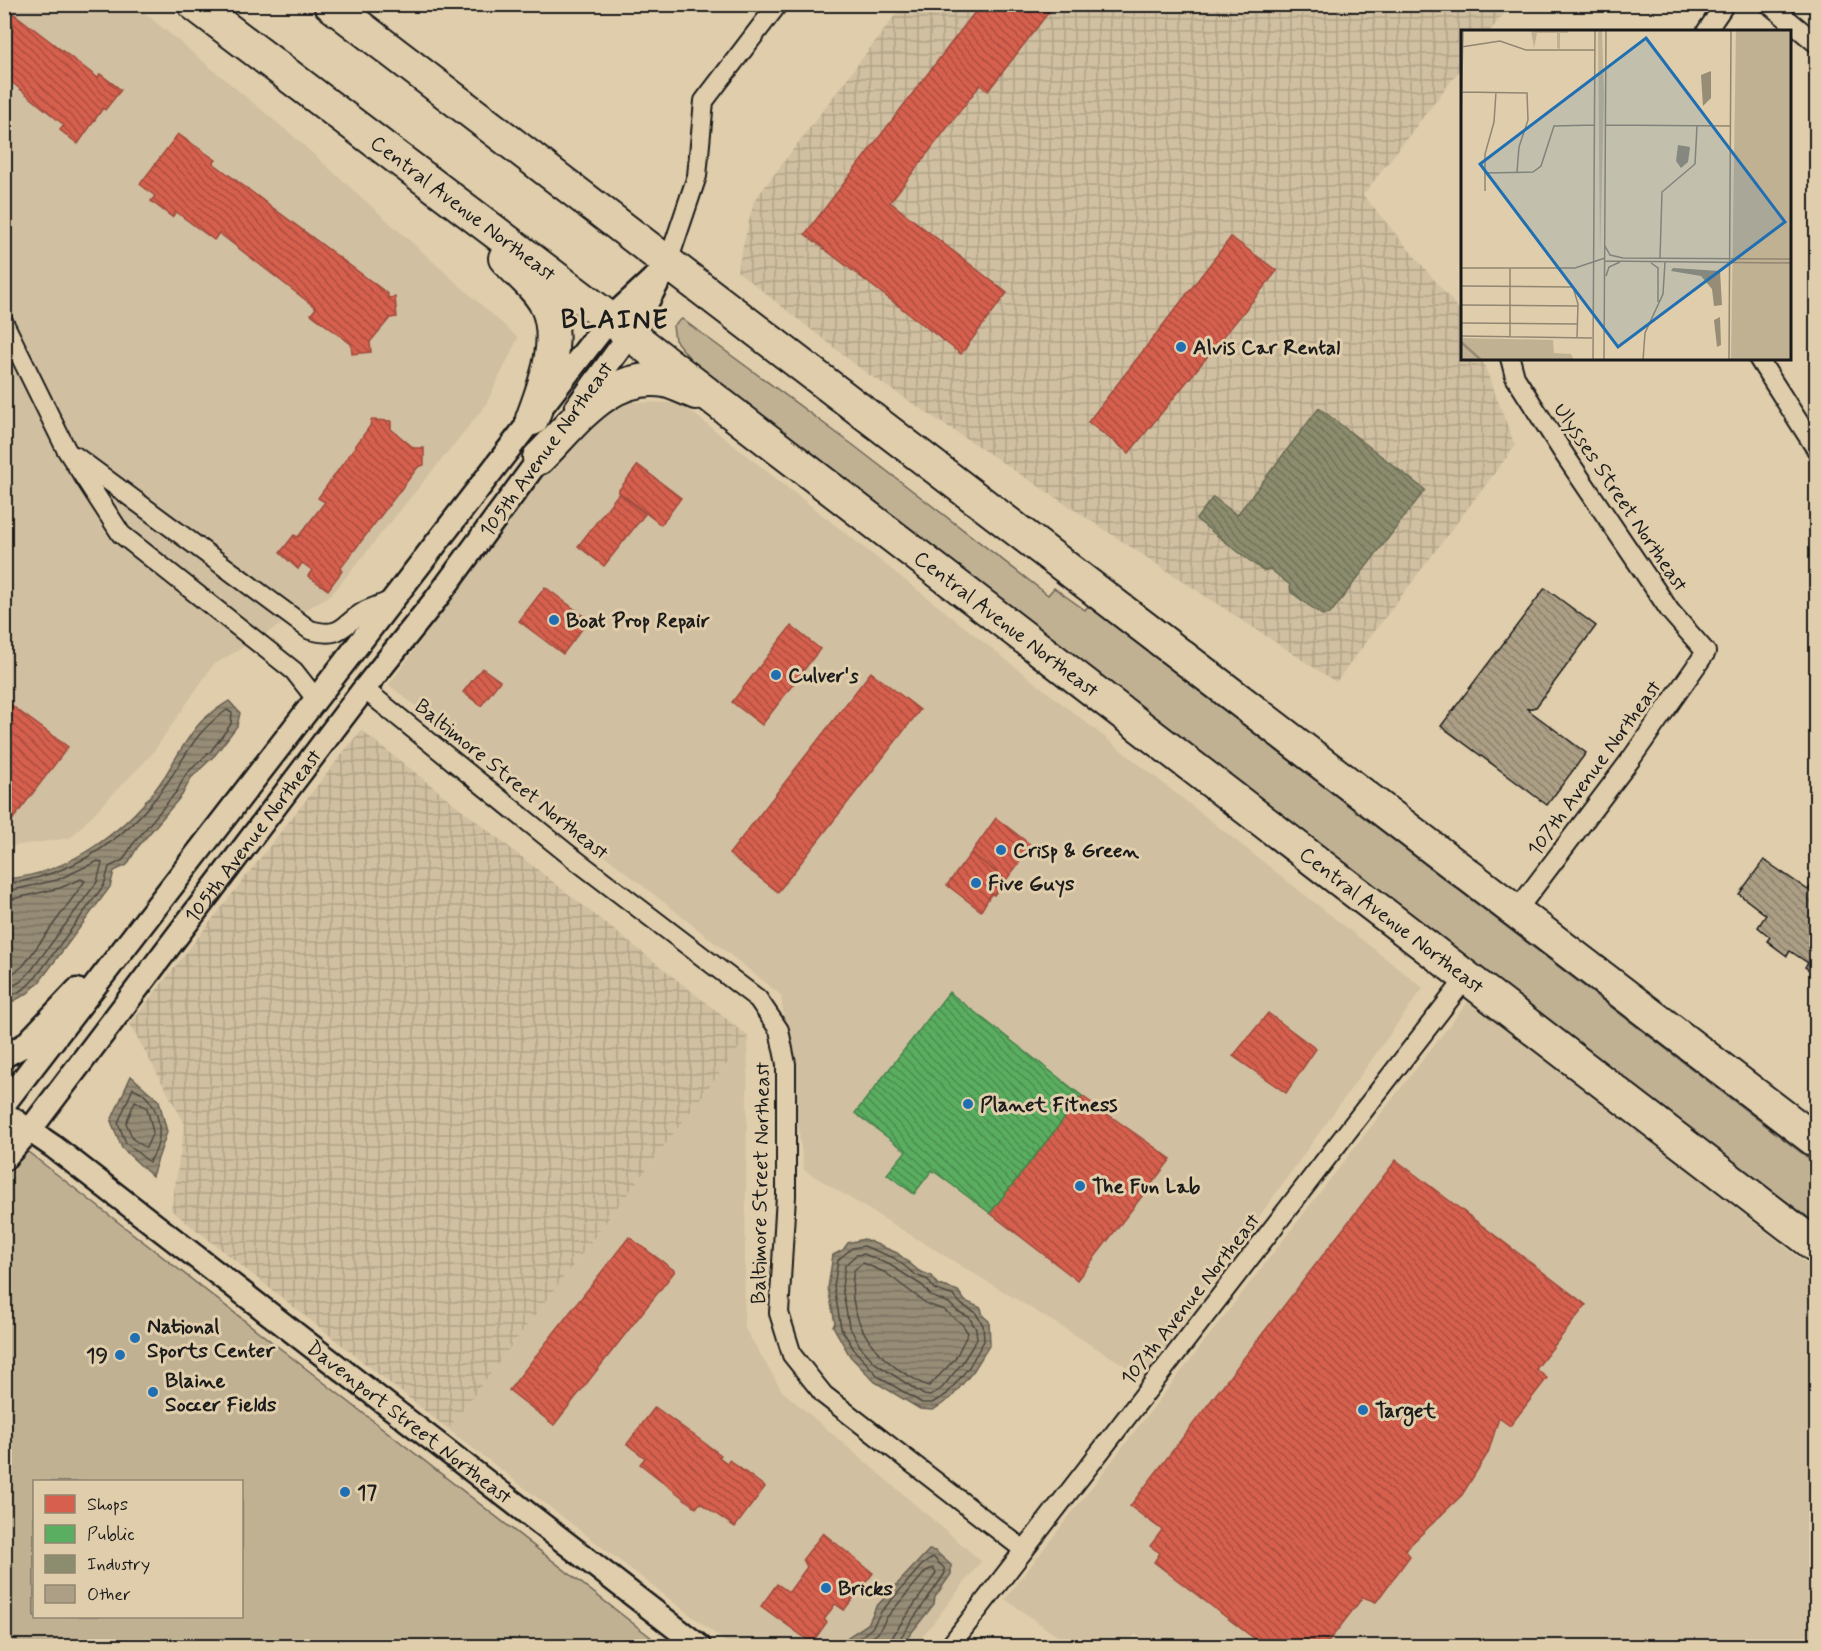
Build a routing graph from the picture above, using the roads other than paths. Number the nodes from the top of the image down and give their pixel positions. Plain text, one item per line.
1 (194, 4) edge
2 (330, 4) edge
3 (778, 4) edge
4 (1725, 4) edge
5 (1769, 4) edge
6 (1707, 30) edge
7 (1816, 43) edge
8 (463, 209) junction
9 (667, 265) junction
10 (4, 323) edge
11 (620, 327) junction
12 (1511, 360) edge
13 (1759, 360) edge
14 (716, 400) junction
15 (531, 419) junction
16 (66, 449) junction
17 (1816, 449) edge
18 (539, 458) junction
19 (392, 600) junction
20 (1706, 652) joint
21 (364, 689) junction
22 (316, 699) junction
23 (159, 904) junction
24 (1517, 910) junction
25 (1466, 978) junction
26 (4, 1056) edge
27 (4, 1104) edge
28 (4, 1113) edge
29 (30, 1130) junction
30 (1816, 1141) edge
31 (4, 1160) edge
32 (1816, 1246) edge
33 (1024, 1550) junction
34 (699, 1647) edge
35 (950, 1647) edge

1 - 8 highway, Central Avenue Northeast
2 - 9 highway
3 - 9 street
4 - 6 street
5 - 7 street
8 - 11 highway, Central Avenue Northeast
8 - 15 highway
9 - 11 street, 105th Avenue Northeast
9 - 24 highway
10 - 16 street
11 - 14 highway, Central Avenue Northeast
11 - 15 street, 105th Avenue Northeast
11 - 18 street, 105th Avenue Northeast
12 - 20 street, Ulysses Street Northeast
13 - 17 street
14 - 18 highway
14 - 25 highway, Central Avenue Northeast
15 - 19 street, 105th Avenue Northeast
16 - 19 street
16 - 22 street
18 - 21 street, 105th Avenue Northeast
19 - 22 street, 105th Avenue Northeast
20 - 24 street, 107th Avenue Northeast
21 - 29 street, 105th Avenue Northeast
21 - 33 street, Baltimore Street Northeast
22 - 23 street, 105th Avenue Northeast
23 - 26 street
23 - 27 street, 105th Avenue Northeast
24 - 30 highway
25 - 32 highway, Central Avenue Northeast
25 - 33 street, 107th Avenue Northeast
28 - 29 street, Davenport Street Northeast
29 - 31 street, 105th Avenue Northeast
29 - 34 street, Davenport Street Northeast
33 - 35 street, 107th Avenue Northeast

